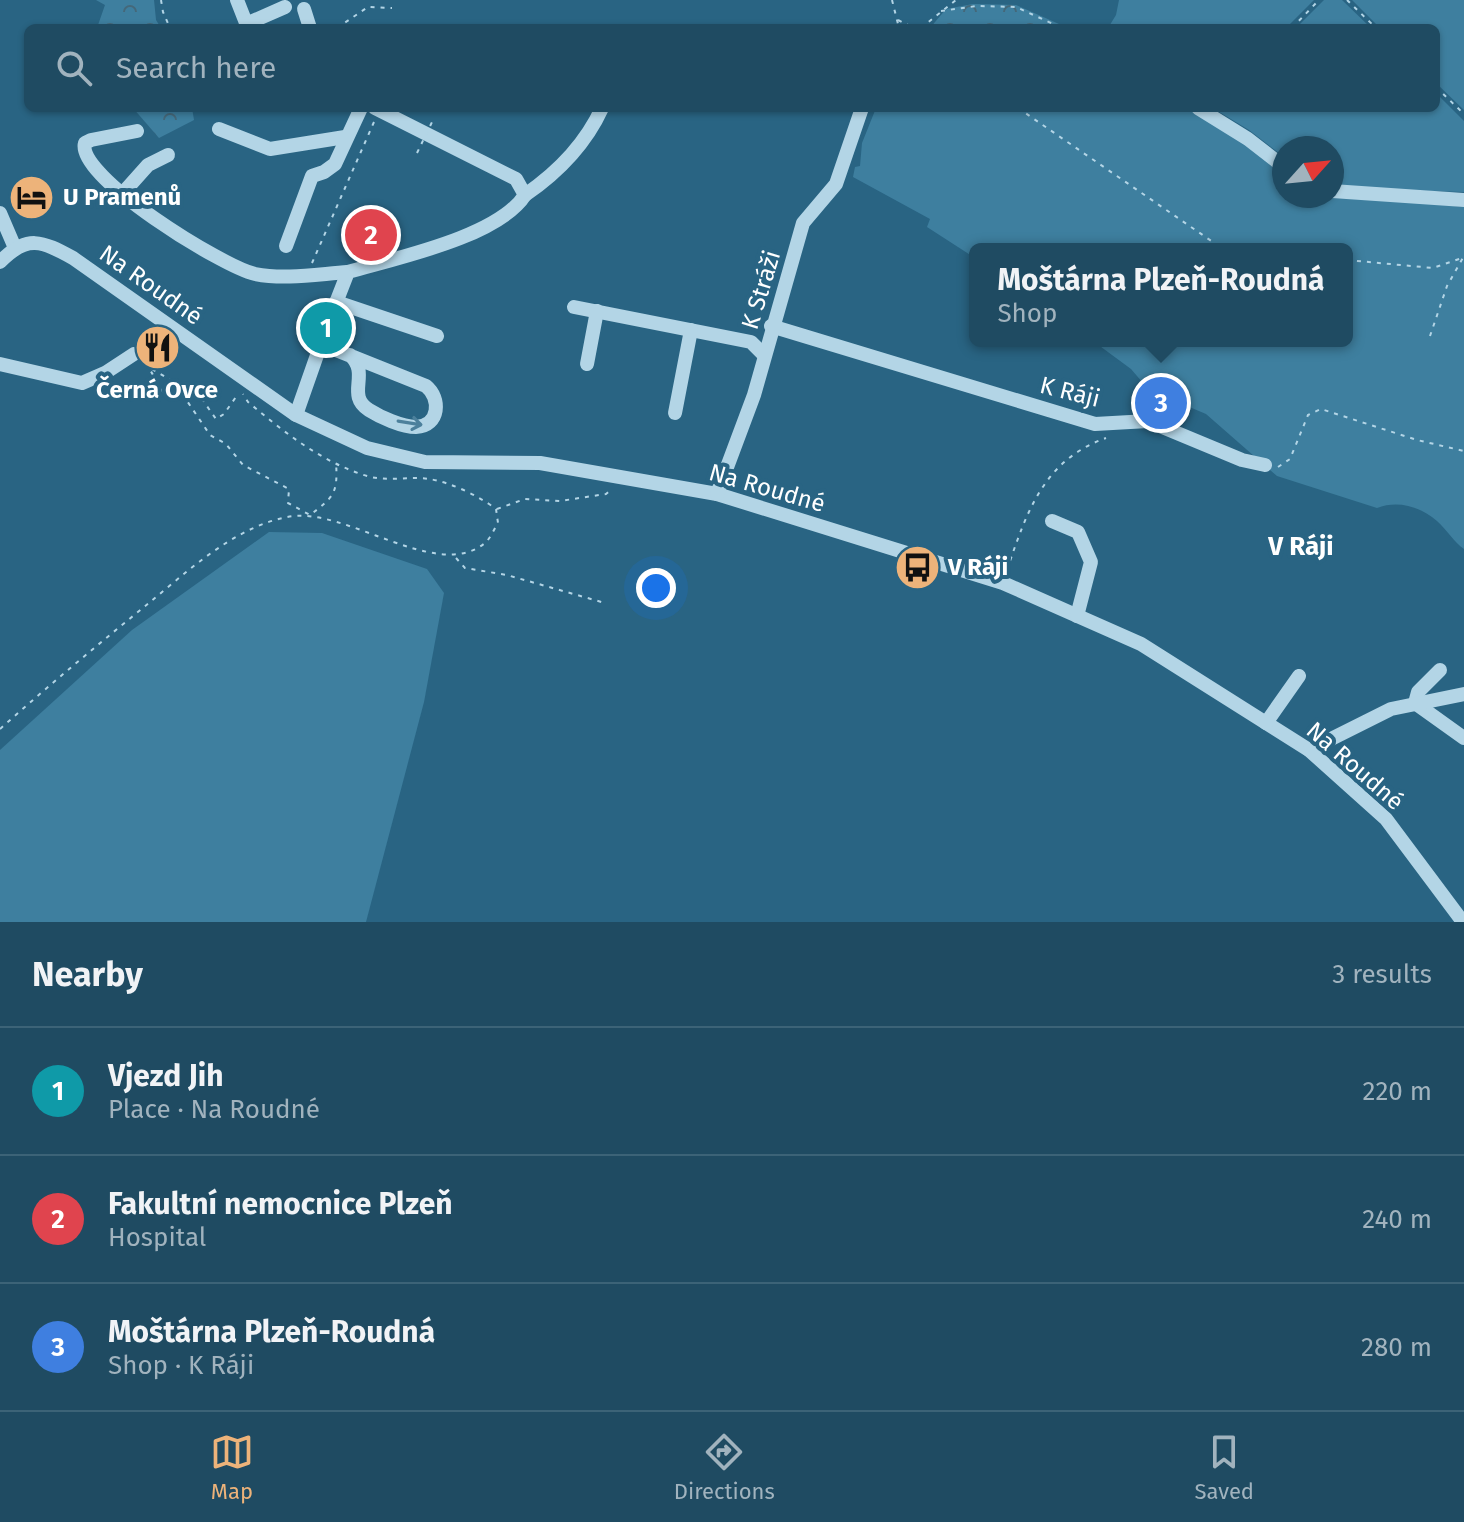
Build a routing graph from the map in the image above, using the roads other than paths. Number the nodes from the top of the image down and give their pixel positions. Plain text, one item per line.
1 (237, 0) edge
2 (285, 7) dead end
3 (304, 9) dead end
4 (246, 24) edge
5 (251, 24) edge
6 (309, 24) edge
7 (359, 112) edge
8 (387, 112) edge
9 (599, 112) edge
10 (861, 112) edge
11 (1204, 112) edge
12 (219, 129) dead end
13 (137, 131) dead end
14 (345, 137) junction
15 (168, 155) dead end
16 (1272, 158) edge
17 (1344, 192) edge
18 (123, 193) junction
19 (525, 195) junction
20 (1464, 200) edge
21 (0, 213) edge
22 (286, 246) dead end
23 (15, 248) junction
24 (0, 262) edge
25 (348, 272) junction
26 (336, 302) junction
27 (574, 307) dead end
28 (597, 311) junction
29 (330, 318) dead end
30 (771, 326) junction
31 (691, 330) junction
32 (437, 336) dead end
33 (350, 355) junction
34 (764, 355) junction
35 (138, 356) road end
36 (0, 364) edge
37 (587, 364) dead end
38 (384, 369) junction
39 (360, 380) junction
40 (675, 413) dead end
41 (296, 415) junction
42 (1265, 465) road end
43 (717, 494) junction
44 (1052, 521) dead end
45 (1077, 616) junction
46 (1440, 670) dead end
47 (1299, 676) dead end
48 (1464, 694) edge
49 (1415, 703) junction
50 (1266, 723) junction
51 (1464, 738) edge
52 (1309, 750) junction
53 (1463, 922) edge

1 - 4 street
2 - 5 street
3 - 6 street
7 - 14 street
8 - 19 street
9 - 19 street
10 - 30 street, K Stráži
11 - 16 street
12 - 14 street
13 - 18 street
14 - 22 street
15 - 18 street
17 - 20 street
18 - 25 street
19 - 25 street
21 - 23 street
23 - 24 street
23 - 41 street, Na Roudné
25 - 26 street
26 - 29 street
26 - 32 street
27 - 28 street
28 - 31 street
28 - 37 street
30 - 34 street, K Stráži
30 - 42 street, K Ráji
31 - 34 street
31 - 40 street
33 - 38 street
33 - 39 street
33 - 41 street
34 - 43 street, K Stráži
35 - 36 street
38 - 39 street
39 -> 38 street
41 - 43 street, Na Roudné
43 - 45 street, Na Roudné
44 - 45 street
45 - 50 street, Na Roudné
46 - 49 street
47 - 50 street
48 - 49 street
49 - 51 street
49 - 52 street
50 - 52 street, Na Roudné
52 - 53 street, Na Roudné

